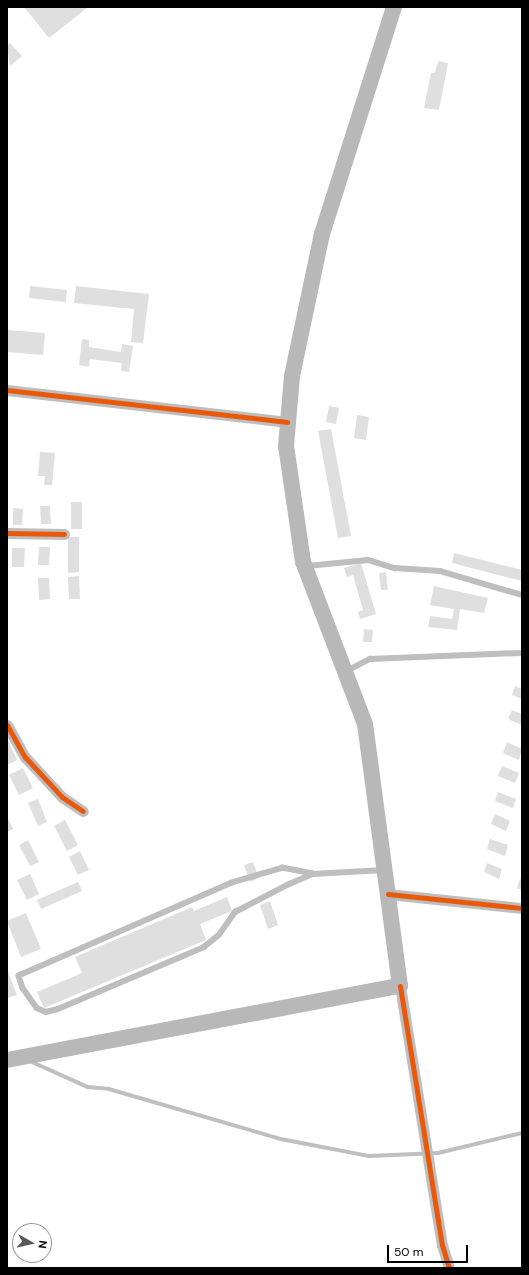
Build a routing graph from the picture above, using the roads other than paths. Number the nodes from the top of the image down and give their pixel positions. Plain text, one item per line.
1 (394, 7) edge
2 (7, 390) edge
3 (286, 422) junction
4 (7, 533) edge
5 (64, 534) dead end
6 (305, 566) junction
7 (522, 595) edge
8 (522, 653) edge
9 (346, 671) junction
10 (7, 725) edge
11 (83, 811) dead end
12 (385, 870) junction
13 (313, 874) junction
14 (388, 894) junction
15 (522, 908) edge
16 (400, 986) junction
17 (7, 1060) edge
18 (449, 1268) edge

1 - 3 main road
2 - 3 street
3 - 6 main road
4 - 5 street
6 - 7 lane
6 - 9 main road
8 - 9 lane
9 - 12 main road
10 - 11 street
12 - 13 lane
12 - 14 main road
13 - 13 lane
14 - 15 street
14 - 16 main road
16 - 17 main road
16 - 18 street

